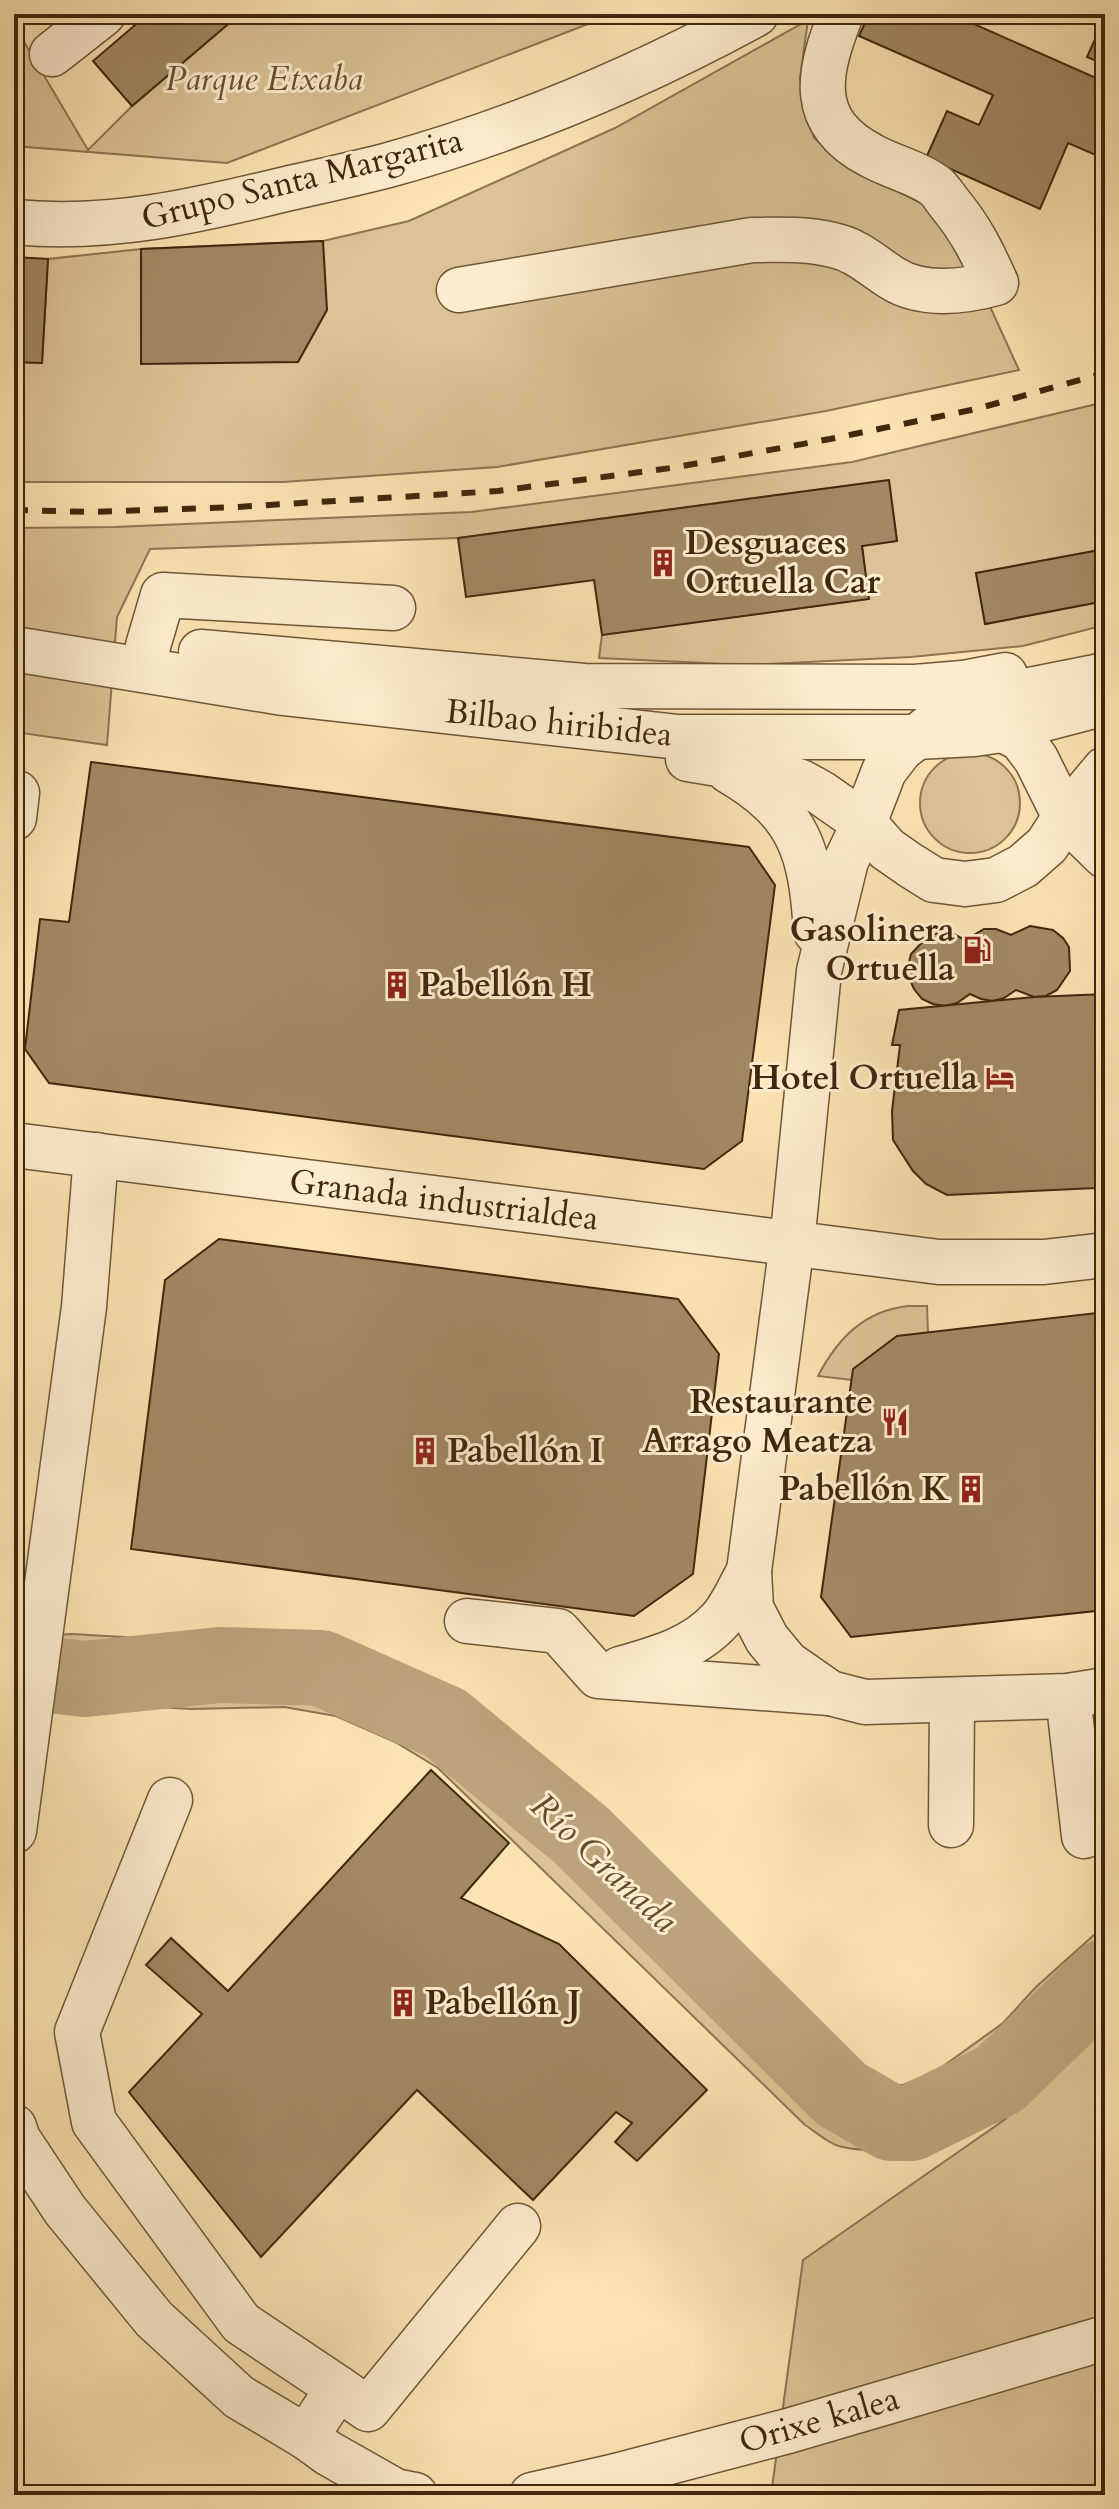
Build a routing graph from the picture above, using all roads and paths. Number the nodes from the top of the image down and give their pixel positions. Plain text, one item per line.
1 (103, 14) edge
2 (756, 14) edge
3 (841, 14) edge
4 (52, 54) dead end
5 (14, 222) edge
6 (459, 290) dead end
7 (393, 608) dead end
8 (14, 632) edge
9 (148, 646) junction
10 (14, 649) edge
11 (1105, 651) edge
12 (1105, 675) edge
13 (584, 686) junction
14 (283, 693) junction
15 (1105, 703) edge
16 (957, 714) junction
17 (1002, 730) junction
18 (916, 737) junction
19 (714, 762) junction
20 (1105, 769) edge
21 (1065, 817) junction
22 (864, 823) junction
23 (1105, 856) edge
24 (819, 971) junction
25 (14, 1145) edge
26 (96, 1155) junction
27 (792, 1243) junction
28 (1105, 1255) edge
29 (749, 1571) junction
30 (467, 1621) dead end
31 (598, 1676) junction
32 (830, 1693) junction
33 (1087, 1693) edge
34 (952, 1701) junction
35 (170, 1800) dead end
36 (951, 1825) dead end
37 (1105, 1829) edge
38 (14, 1831) edge
39 (14, 2127) edge
40 (518, 2226) dead end
41 (1105, 2338) edge
42 (338, 2388) junction
43 (317, 2445) junction
44 (415, 2495) edge
45 (532, 2495) edge

1 - 4 street
2 - 5 street, Grupo Santa Margarita
3 - 6 street
7 - 9 street
8 - 9 street, Bilbao hiribidea
9 - 13 street, Bilbao hiribidea
10 - 14 street, Bilbao hiribidea
11 - 13 street, Bilbao hiribidea
12 - 16 street
13 - 16 street
14 - 18 street, Bilbao hiribidea
14 - 19 street
15 - 17 street, Bilbao hiribidea
16 - 17 street
16 - 18 street
17 - 18 street, Bilbao hiribidea
17 - 21 street
18 - 22 street
19 - 22 street
19 - 24 street
20 - 21 street
21 - 22 street
21 - 23 street
22 - 24 street
24 - 27 street
25 - 26 street, Granada industrialdea
26 - 27 street, Granada industrialdea
26 - 38 street
27 - 28 street, Granada industrialdea
27 - 29 street
29 - 31 street
29 - 32 street
30 - 31 street
31 - 32 street
32 - 34 street
33 - 34 street
33 - 37 street
34 - 36 street
35 - 42 street
39 - 43 street
40 - 42 street
41 - 45 street, Orixe kalea
42 - 43 street
43 - 44 street

